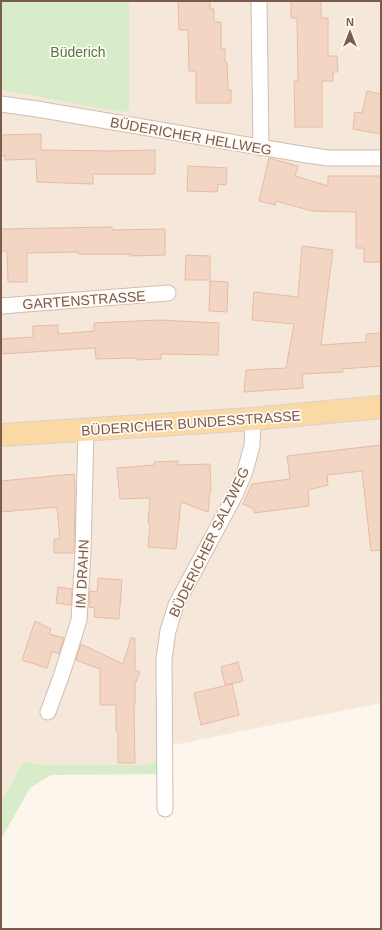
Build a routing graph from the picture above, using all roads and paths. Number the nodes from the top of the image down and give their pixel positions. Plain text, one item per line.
1 (259, 1) edge
2 (1, 104) edge
3 (261, 148) junction
4 (381, 158) edge
5 (168, 293) dead end
6 (1, 306) edge
7 (381, 407) edge
8 (254, 419) junction
9 (86, 430) junction
10 (1, 435) edge
11 (48, 712) dead end
12 (165, 809) dead end

1 - 3 street
2 - 3 street, BÜDERICHER HELLWEG
3 - 4 street, BÜDERICHER HELLWEG
5 - 6 street, GARTENSTRASSE
7 - 8 main road, BÜDERICHER BUNDESSTRASSE
8 - 9 main road, BÜDERICHER BUNDESSTRASSE
8 - 12 street, BÜDERICHER SALZWEG
9 - 10 main road, BÜDERICHER BUNDESSTRASSE
9 - 11 street, IM DRAHN

